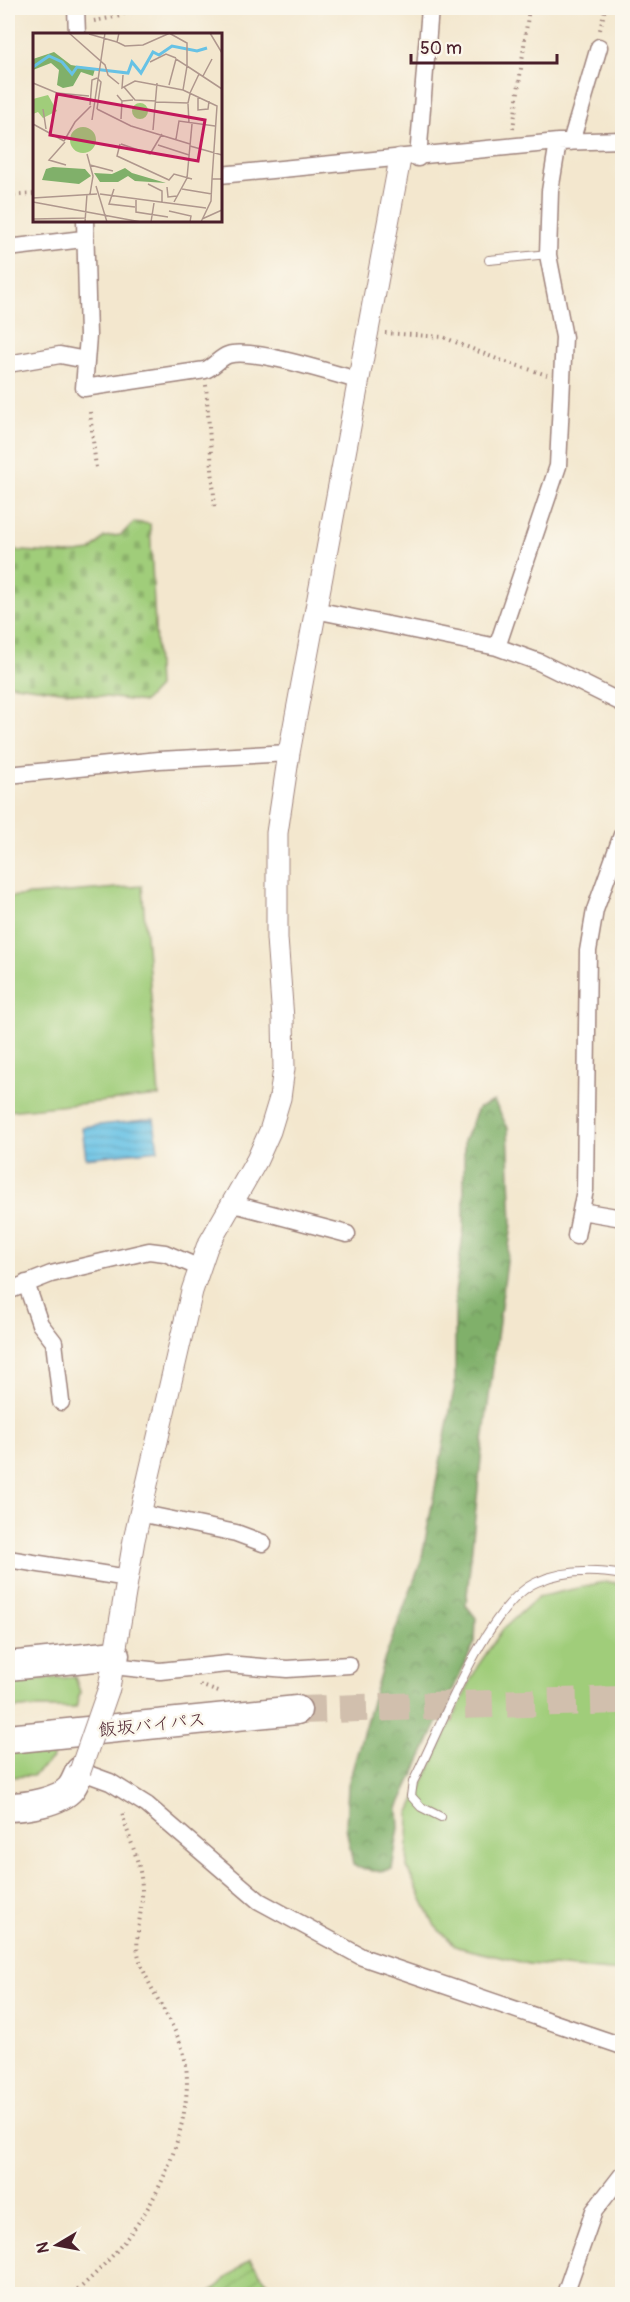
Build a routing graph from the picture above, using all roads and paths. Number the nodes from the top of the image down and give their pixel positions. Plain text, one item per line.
1 (132, 8) edge
2 (430, 8) edge
3 (529, 8) edge
4 (605, 8) edge
5 (76, 22) edge
6 (599, 47) joint
7 (622, 140) edge
8 (564, 142) junction
9 (511, 148) junction
10 (409, 158) junction
11 (222, 175) edge
12 (33, 194) edge
13 (8, 196) edge
14 (85, 222) edge
15 (84, 239) junction
16 (8, 248) edge
17 (548, 254) junction
18 (489, 260) dead end
19 (366, 332) junction
20 (86, 360) junction
21 (8, 364) edge
22 (205, 370) junction
23 (357, 380) junction
24 (564, 381) junction
25 (90, 412) dead end
26 (96, 468) dead end
27 (215, 510) dead end
28 (315, 610) junction
29 (497, 646) junction
30 (622, 703) edge
31 (289, 753) junction
32 (8, 775) edge
33 (622, 835) edge
34 (230, 1203) junction
35 (581, 1211) junction
36 (622, 1218) edge
37 (347, 1234) dead end
38 (576, 1236) dead end
39 (200, 1268) junction
40 (26, 1283) junction
41 (8, 1291) edge
42 (62, 1402) dead end
43 (139, 1513) junction
44 (262, 1543) dead end
45 (8, 1559) edge
46 (622, 1575) edge
47 (128, 1578) junction
48 (114, 1661) junction
49 (349, 1665) dead end
50 (8, 1666) edge
51 (297, 1710) tunnel mouth
52 (8, 1739) edge
53 (80, 1771) junction
54 (121, 1789) junction
55 (8, 1807) edge
56 (441, 1817) dead end
57 (622, 2046) edge
58 (622, 2175) edge
59 (73, 2295) edge
60 (565, 2295) edge

1 - 5 path
2 - 10 street
3 - 9 path
4 - 6 path
6 - 8 street
7 - 8 street
8 - 9 street
8 - 17 street
9 - 10 street
10 - 11 street
10 - 19 street
12 - 13 path
14 - 15 street
15 - 16 street
15 - 20 street
17 - 18 lane
17 - 24 street
19 - 23 street
19 - 24 path
20 - 21 street
20 - 22 street
22 - 23 street
22 - 27 path
23 - 28 street
24 - 29 street
25 - 26 path
28 - 29 street
28 - 31 street
29 - 30 street
31 - 32 street
31 - 34 street
33 - 35 street
34 - 37 street
34 - 39 street
35 - 36 street
35 - 38 street
39 - 40 street
39 - 43 street
40 - 41 street
40 - 42 street
43 - 44 street
43 - 47 street
45 - 47 street
46 - 56 lane
47 - 48 street
48 - 49 street
48 - 50 highway
48 - 53 street, bridge
51 - 52 highway, 飯坂バイパス
53 - 54 street
53 - 55 highway
54 - 57 street
54 - 59 path
58 - 60 street

